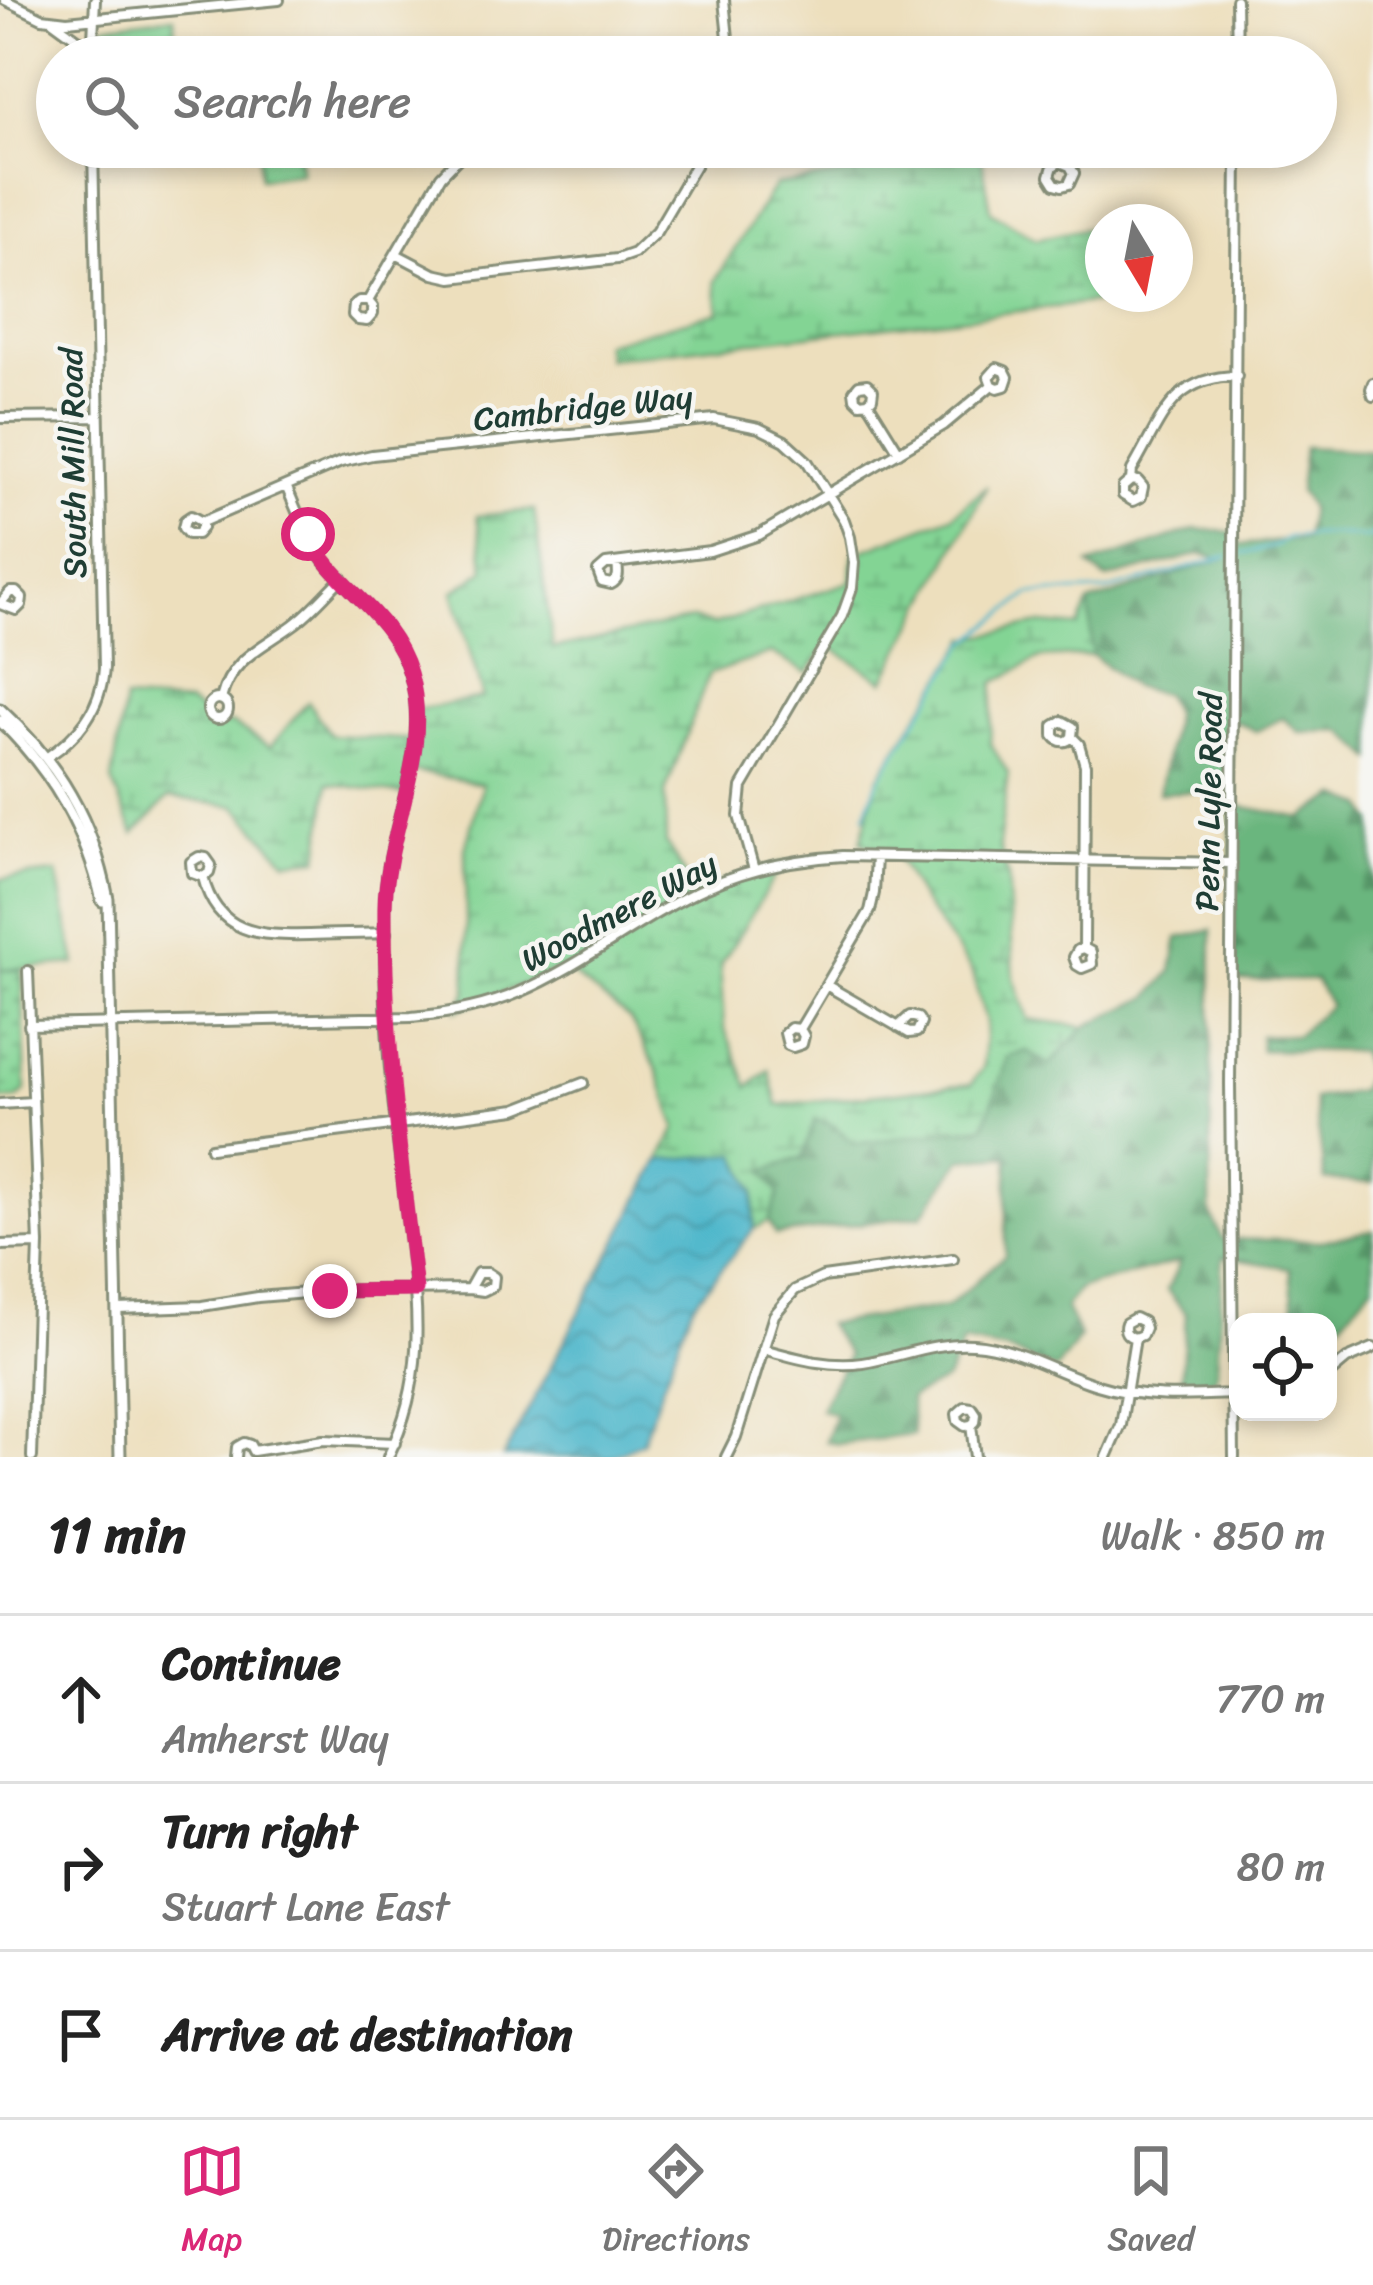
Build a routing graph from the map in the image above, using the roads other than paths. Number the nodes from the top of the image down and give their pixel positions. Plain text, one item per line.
1 (5, 0) edge
2 (95, 0) edge
3 (279, 0) edge
4 (724, 0) edge
5 (1236, 0) edge
6 (52, 20) junction
7 (94, 20) junction
8 (74, 36) edge
9 (92, 36) edge
10 (728, 36) edge
11 (1237, 36) edge
12 (93, 168) edge
13 (449, 168) edge
14 (693, 168) edge
15 (1237, 168) edge
16 (396, 254) junction
17 (368, 302) dead end
18 (1237, 376) junction
19 (1373, 382) edge
20 (992, 386) dead end
21 (1373, 396) edge
22 (868, 402) dead end
23 (98, 417) junction
24 (0, 418) edge
25 (899, 452) junction
26 (1131, 480) dead end
27 (286, 485) junction
28 (829, 494) junction
29 (202, 522) dead end
30 (617, 563) dead end
31 (342, 578) junction
32 (220, 699) dead end
33 (0, 709) edge
34 (0, 721) edge
35 (1072, 737) dead end
36 (43, 759) junction
37 (876, 856) junction
38 (1086, 859) junction
39 (1232, 862) junction
40 (754, 870) junction
41 (203, 877) dead end
42 (386, 933) junction
43 (1084, 949) dead end
44 (28, 971) dead end
45 (826, 985) junction
46 (387, 1017) junction
47 (112, 1024) junction
48 (29, 1025) junction
49 (898, 1027) dead end
50 (800, 1029) dead end
51 (583, 1083) dead end
52 (32, 1102) junction
53 (0, 1105) edge
54 (396, 1124) junction
55 (211, 1148) dead end
56 (39, 1244) junction
57 (0, 1245) edge
58 (953, 1259) dead end
59 (469, 1289) dead end
60 (416, 1290) junction
61 (118, 1309) junction
62 (1234, 1313) edge
63 (1135, 1338) dead end
64 (1373, 1348) edge
65 (763, 1349) junction
66 (1337, 1368) edge
67 (1126, 1392) junction
68 (1229, 1394) edge
69 (1235, 1421) edge
70 (971, 1425) dead end
71 (394, 1443) junction
72 (253, 1454) edge
73 (32, 1457) edge
74 (120, 1457) edge
75 (236, 1457) edge
76 (388, 1457) edge
77 (727, 1457) edge
78 (975, 1457) edge
79 (1107, 1457) edge
80 (1234, 1457) edge

1 - 6 street
2 - 7 street
3 - 7 street
4 - 10 street
5 - 11 street
6 - 7 street
6 - 8 street
7 - 9 street
12 - 23 street, South Mill Road
13 - 16 street
14 - 16 street
15 - 18 street, Penn Lyle Road
16 - 17 street
18 - 26 street
18 - 39 street, Penn Lyle Road
19 - 21 street
20 - 25 street
22 - 25 street
23 - 24 street
23 - 36 street, South Mill Road
25 - 28 street
27 - 28 street, Cambridge Way
27 - 29 street, Cambridge Way
27 - 31 street
28 - 30 street
28 - 40 street, Cambridge Way
31 - 32 street
31 - 42 street
33 - 36 main road
34 - 36 main road
35 - 38 street
36 - 47 main road
37 - 38 street, Woodmere Way
37 - 40 street, Woodmere Way
37 - 45 street
38 - 39 street, Woodmere Way
38 - 43 street
39 - 62 street, Penn Lyle Road
40 - 46 street, Woodmere Way
41 - 42 street
42 - 46 street
44 - 48 street
45 - 49 street
45 - 50 street
46 - 47 street, Woodmere Way
46 - 54 street
47 - 48 street, Woodmere Way
47 - 61 main road
48 - 52 street
51 - 54 street
52 - 53 street
52 - 56 street
54 - 55 street
54 - 60 street
56 - 57 street
56 - 73 street
58 - 65 street
59 - 60 street
60 - 61 street
60 - 71 street
61 - 74 main road
63 - 67 street
64 - 66 street
65 - 67 street
65 - 77 street
67 - 68 street
67 - 79 street
69 - 80 street, Penn Lyle Road
70 - 78 street
71 - 72 street
71 - 76 street
72 - 75 street

